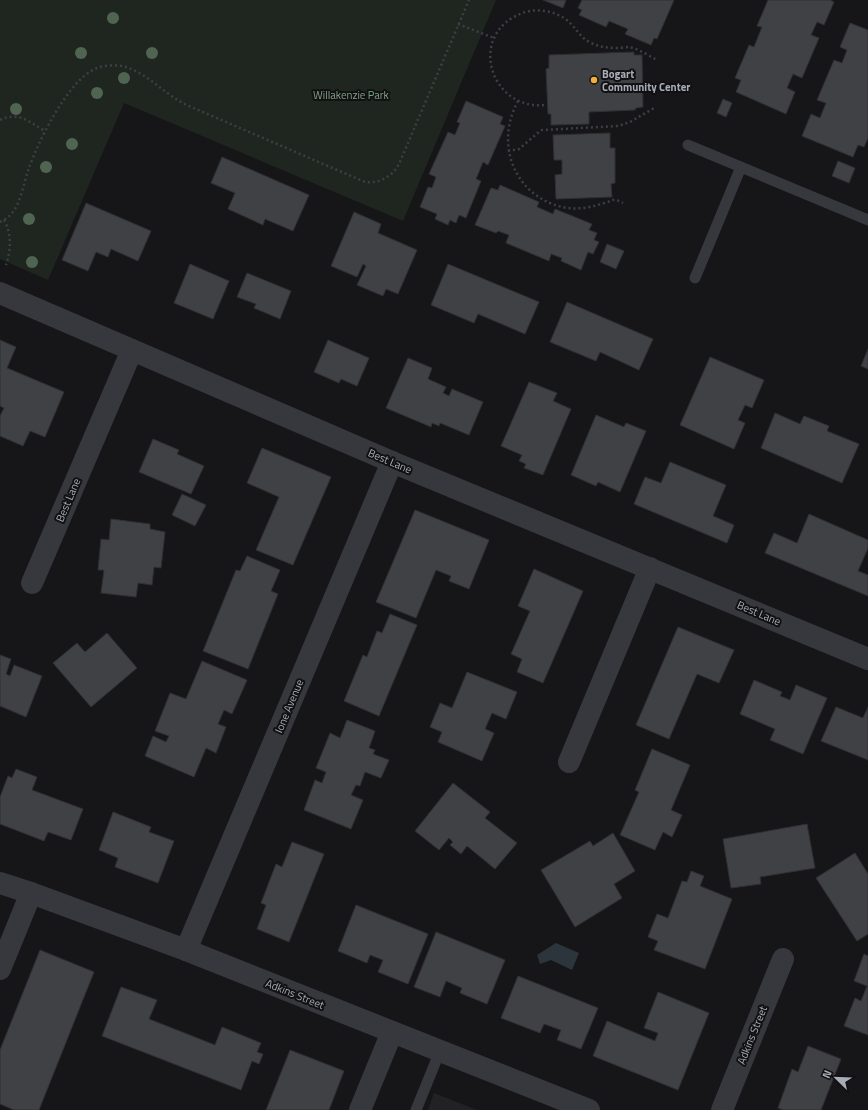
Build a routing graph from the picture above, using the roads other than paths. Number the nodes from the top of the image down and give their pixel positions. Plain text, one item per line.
1 (688, 145) dead end
2 (741, 167) junction
3 (868, 220) edge
4 (695, 278) dead end
5 (0, 293) edge
6 (132, 350) junction
7 (392, 462) junction
8 (650, 568) junction
9 (32, 583) dead end
10 (868, 659) edge
11 (569, 762) dead end
12 (0, 883) edge
13 (31, 893) junction
14 (186, 950) junction
15 (783, 959) dead end
16 (0, 969) edge
17 (392, 1032) junction
18 (440, 1051) junction
19 (360, 1110) edge
20 (416, 1110) edge
21 (589, 1110) edge
22 (722, 1110) edge

1 - 2 lane
2 - 3 lane
2 - 4 lane
5 - 6 street, Best Lane
6 - 7 street, Best Lane
6 - 9 street, Best Lane
7 - 8 street, Best Lane
7 - 14 street, Ione Avenue
8 - 10 street, Best Lane
8 - 11 street
12 - 13 street, Adkins Street
13 - 14 street, Adkins Street
13 - 16 street
14 - 17 street, Adkins Street
15 - 22 street, Adkins Street
17 - 18 street, Adkins Street
17 - 19 street
18 - 20 lane
18 - 21 street, Adkins Street

